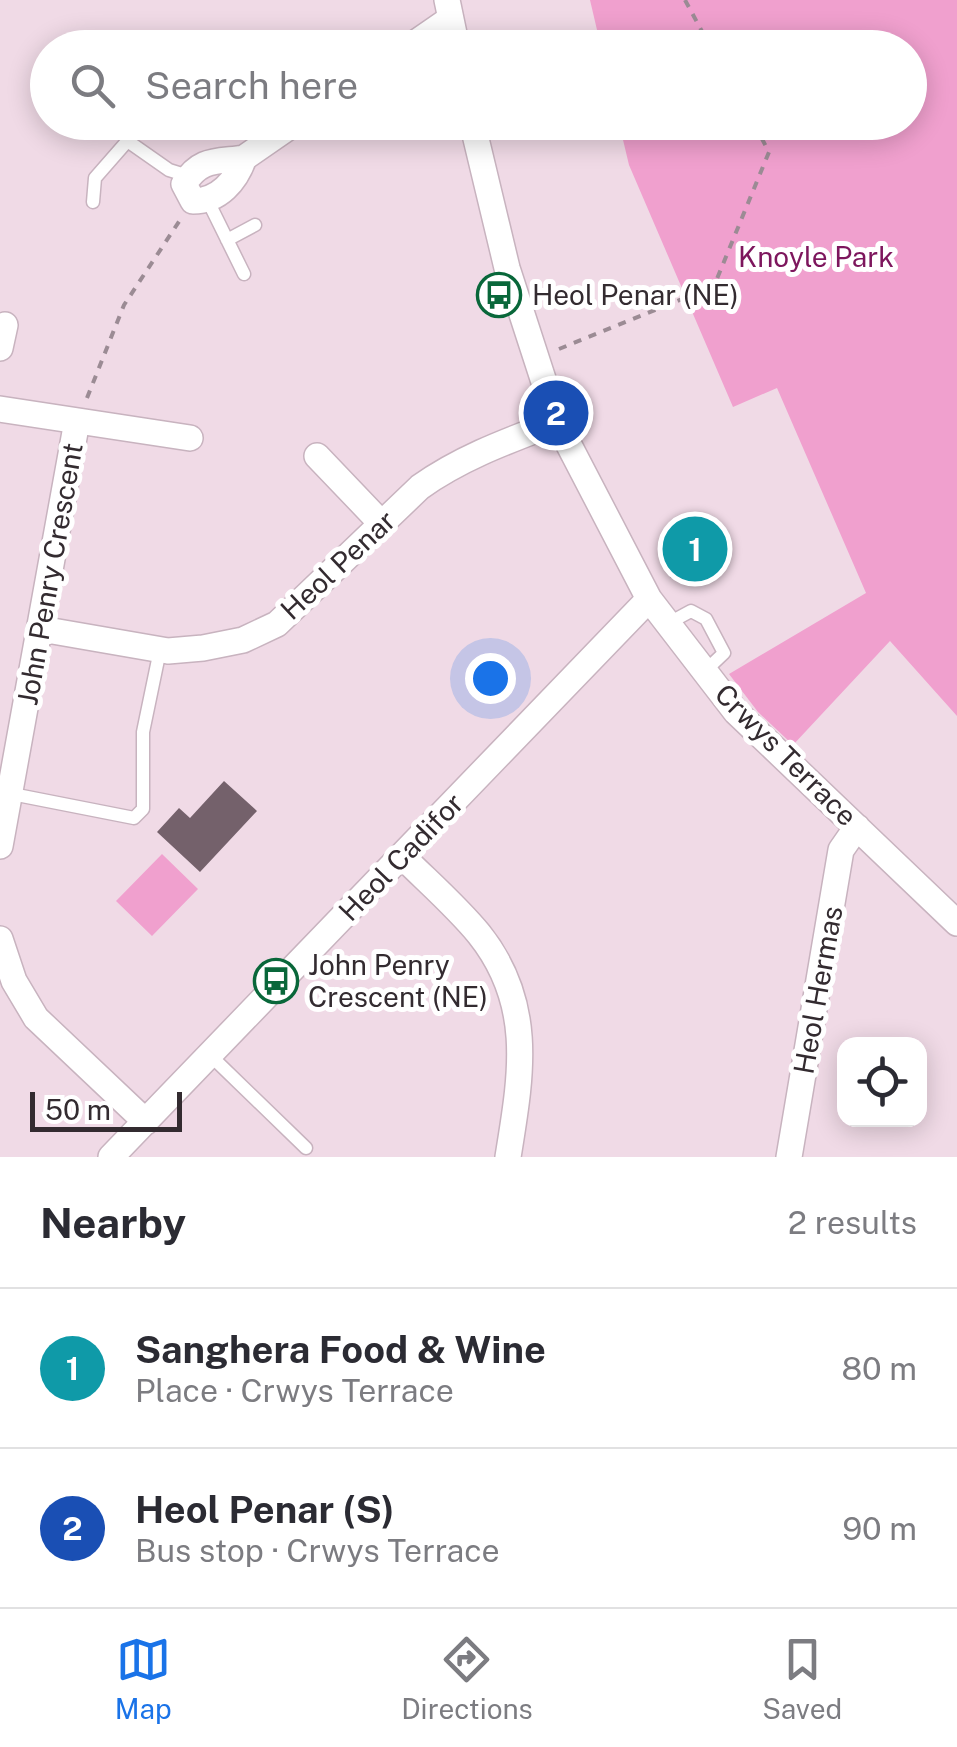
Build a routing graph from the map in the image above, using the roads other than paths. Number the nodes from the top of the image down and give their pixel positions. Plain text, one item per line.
1 (449, 9) edge
2 (427, 30) edge
3 (270, 140) edge
4 (476, 140) edge
5 (128, 142) joint
6 (196, 193) junction
7 (93, 202) dead end
8 (255, 225) dead end
9 (227, 240) junction
10 (244, 274) dead end
11 (0, 408) edge
12 (78, 421) junction
13 (557, 422) junction
14 (190, 438) dead end
15 (316, 456) dead end
16 (382, 524) junction
17 (648, 600) junction
18 (41, 629) junction
19 (160, 650) junction
20 (12, 794) junction
21 (857, 827) junction
22 (0, 846) edge
23 (402, 856) junction
24 (957, 923) edge
25 (0, 938) edge
26 (211, 1056) junction
27 (146, 1122) junction
28 (306, 1148) dead end
29 (111, 1157) edge
30 (508, 1157) edge
31 (789, 1157) edge

1 - 2 street
3 - 6 street
4 - 13 street, Crwys Terrace
5 - 6 lane
5 - 7 lane
6 - 9 lane
8 - 9 lane
9 - 10 lane
11 - 12 street
12 - 14 street
12 - 18 street, John Penry Crescent
13 - 16 street, Heol Penar
13 - 17 street, Crwys Terrace
15 - 16 street
16 - 19 street, Heol Penar
17 - 21 street, Crwys Terrace
17 - 23 street, Heol Cadifor
18 - 19 street, Heol Penar
18 - 20 street, John Penry Crescent
19 - 20 lane
20 - 22 street, John Penry Crescent
21 - 24 street, Crwys Terrace
21 - 31 street, Heol Hermas
23 - 26 street, Heol Cadifor
23 - 30 street
25 - 27 street
26 - 27 street, Heol Cadifor
26 - 28 lane
27 - 29 street, Heol Cadifor

